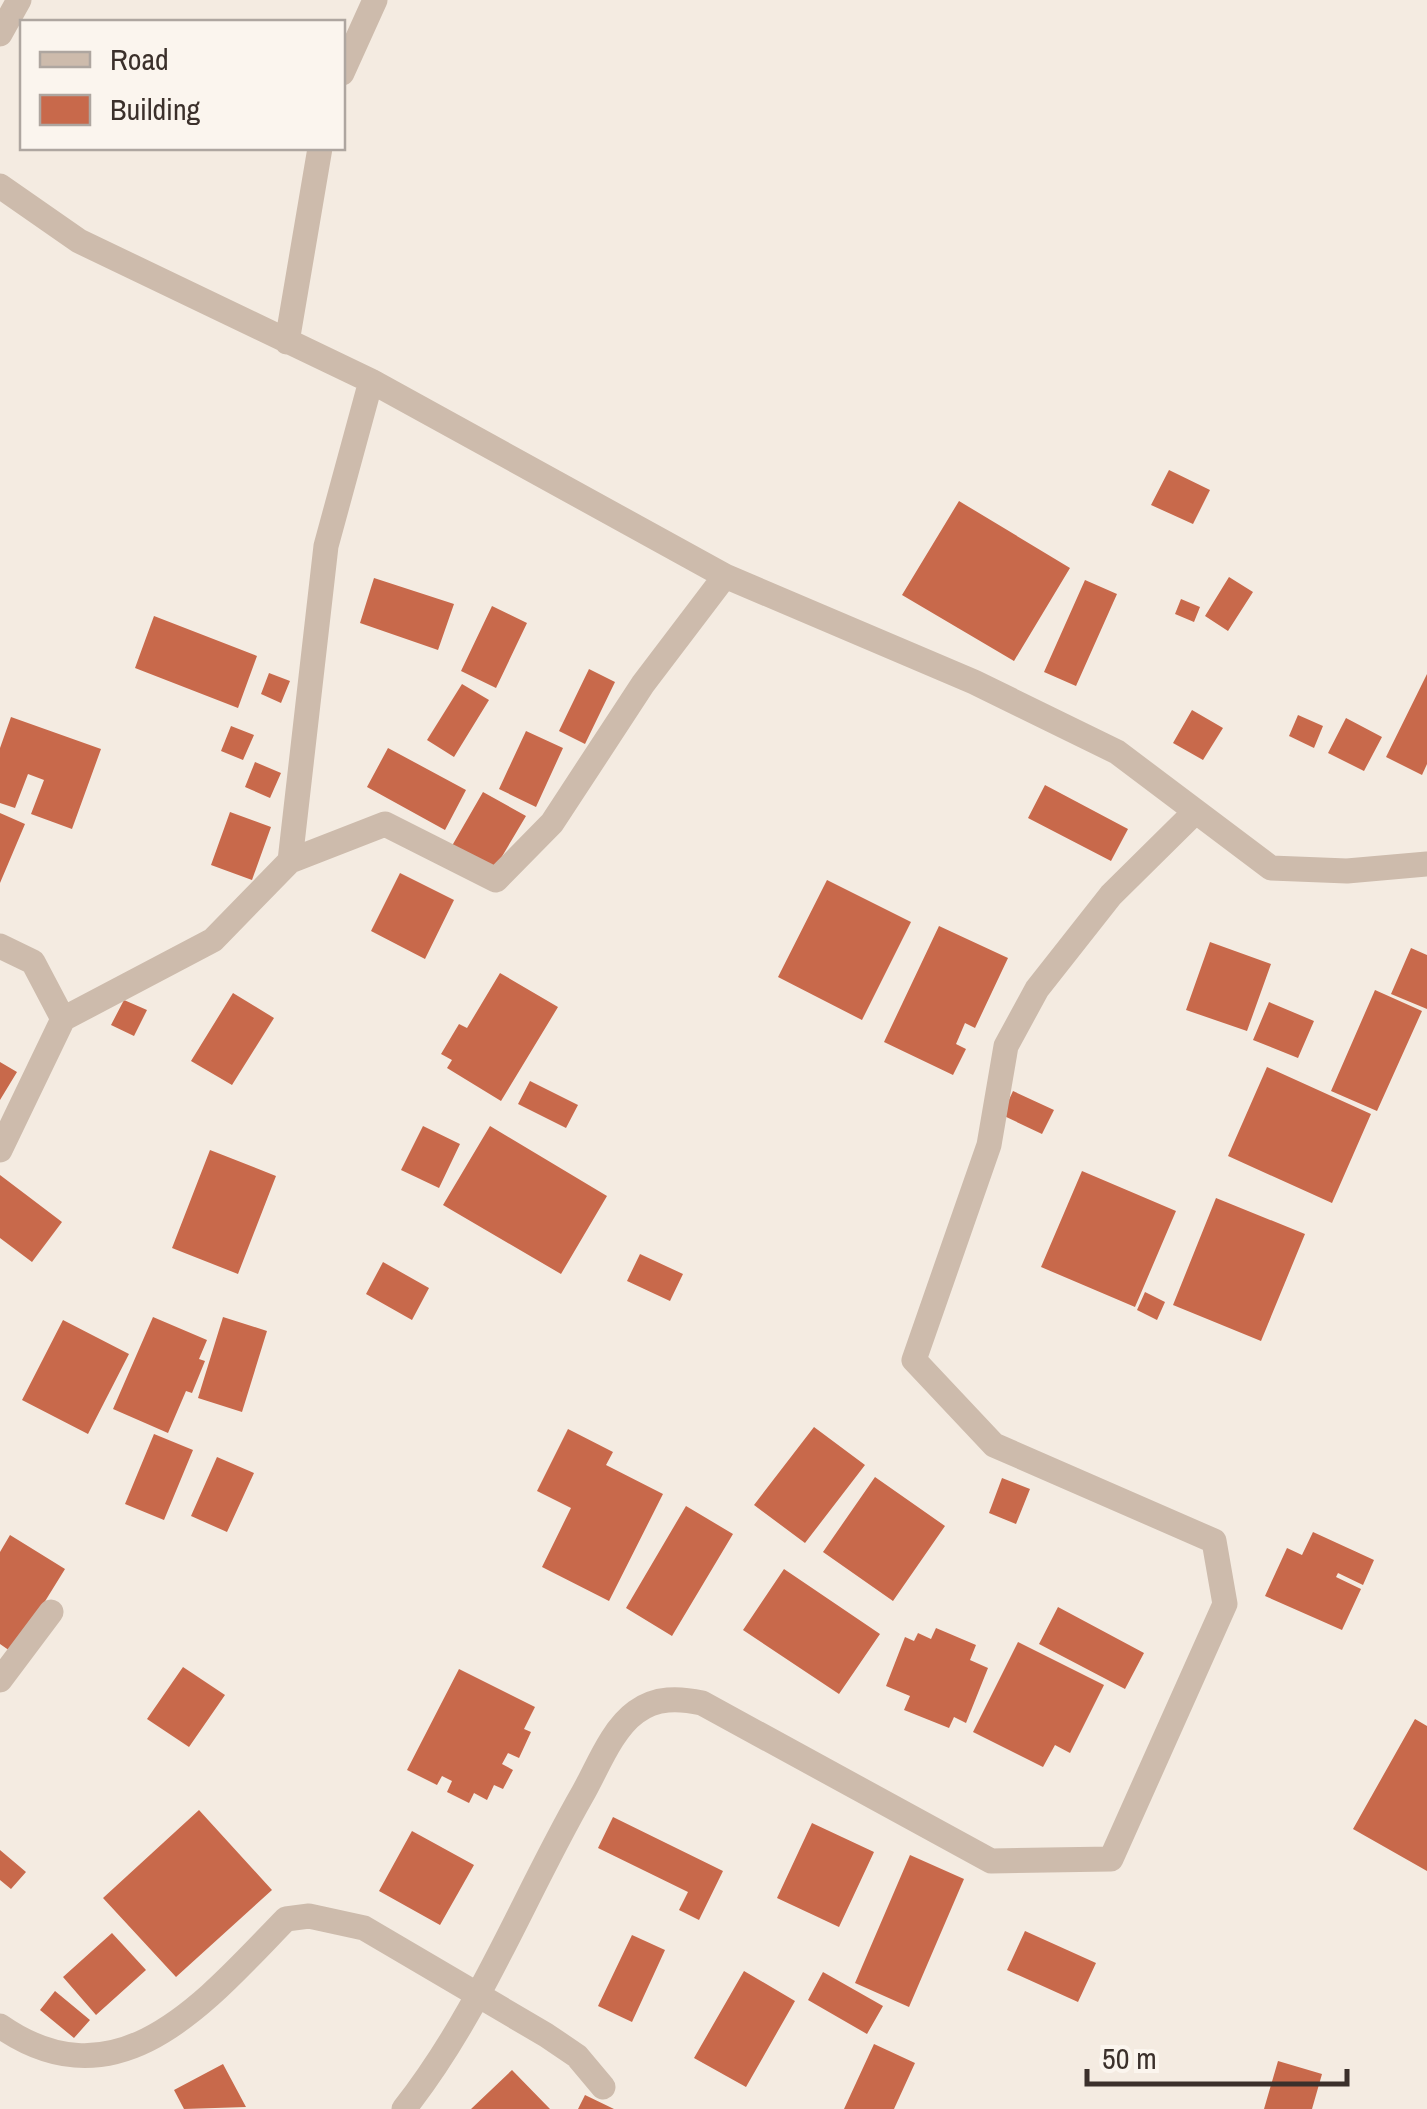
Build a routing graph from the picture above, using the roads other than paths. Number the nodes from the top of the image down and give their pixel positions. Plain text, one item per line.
1 (19, 0) edge
2 (375, 0) edge
3 (0, 34) edge
4 (345, 65) edge
5 (320, 150) edge
6 (0, 186) edge
7 (287, 342) junction
8 (371, 380) junction
9 (725, 576) junction
10 (1194, 812) junction
11 (290, 862) junction
12 (1427, 864) edge
13 (0, 946) edge
14 (63, 1019) junction
15 (0, 1150) edge
16 (51, 1612) dead end
17 (0, 1680) edge
18 (478, 1996) junction
19 (0, 2026) edge
20 (602, 2087) dead end
21 (404, 2109) edge

1 - 3 street
2 - 4 street
5 - 7 street
6 - 7 street
7 - 8 street
8 - 9 street
8 - 11 street
9 - 10 street
9 - 11 street
10 - 12 street
10 - 18 street
11 - 14 street
13 - 14 street
14 - 15 street
16 - 17 street
18 - 19 street
18 - 20 street
18 - 21 street

